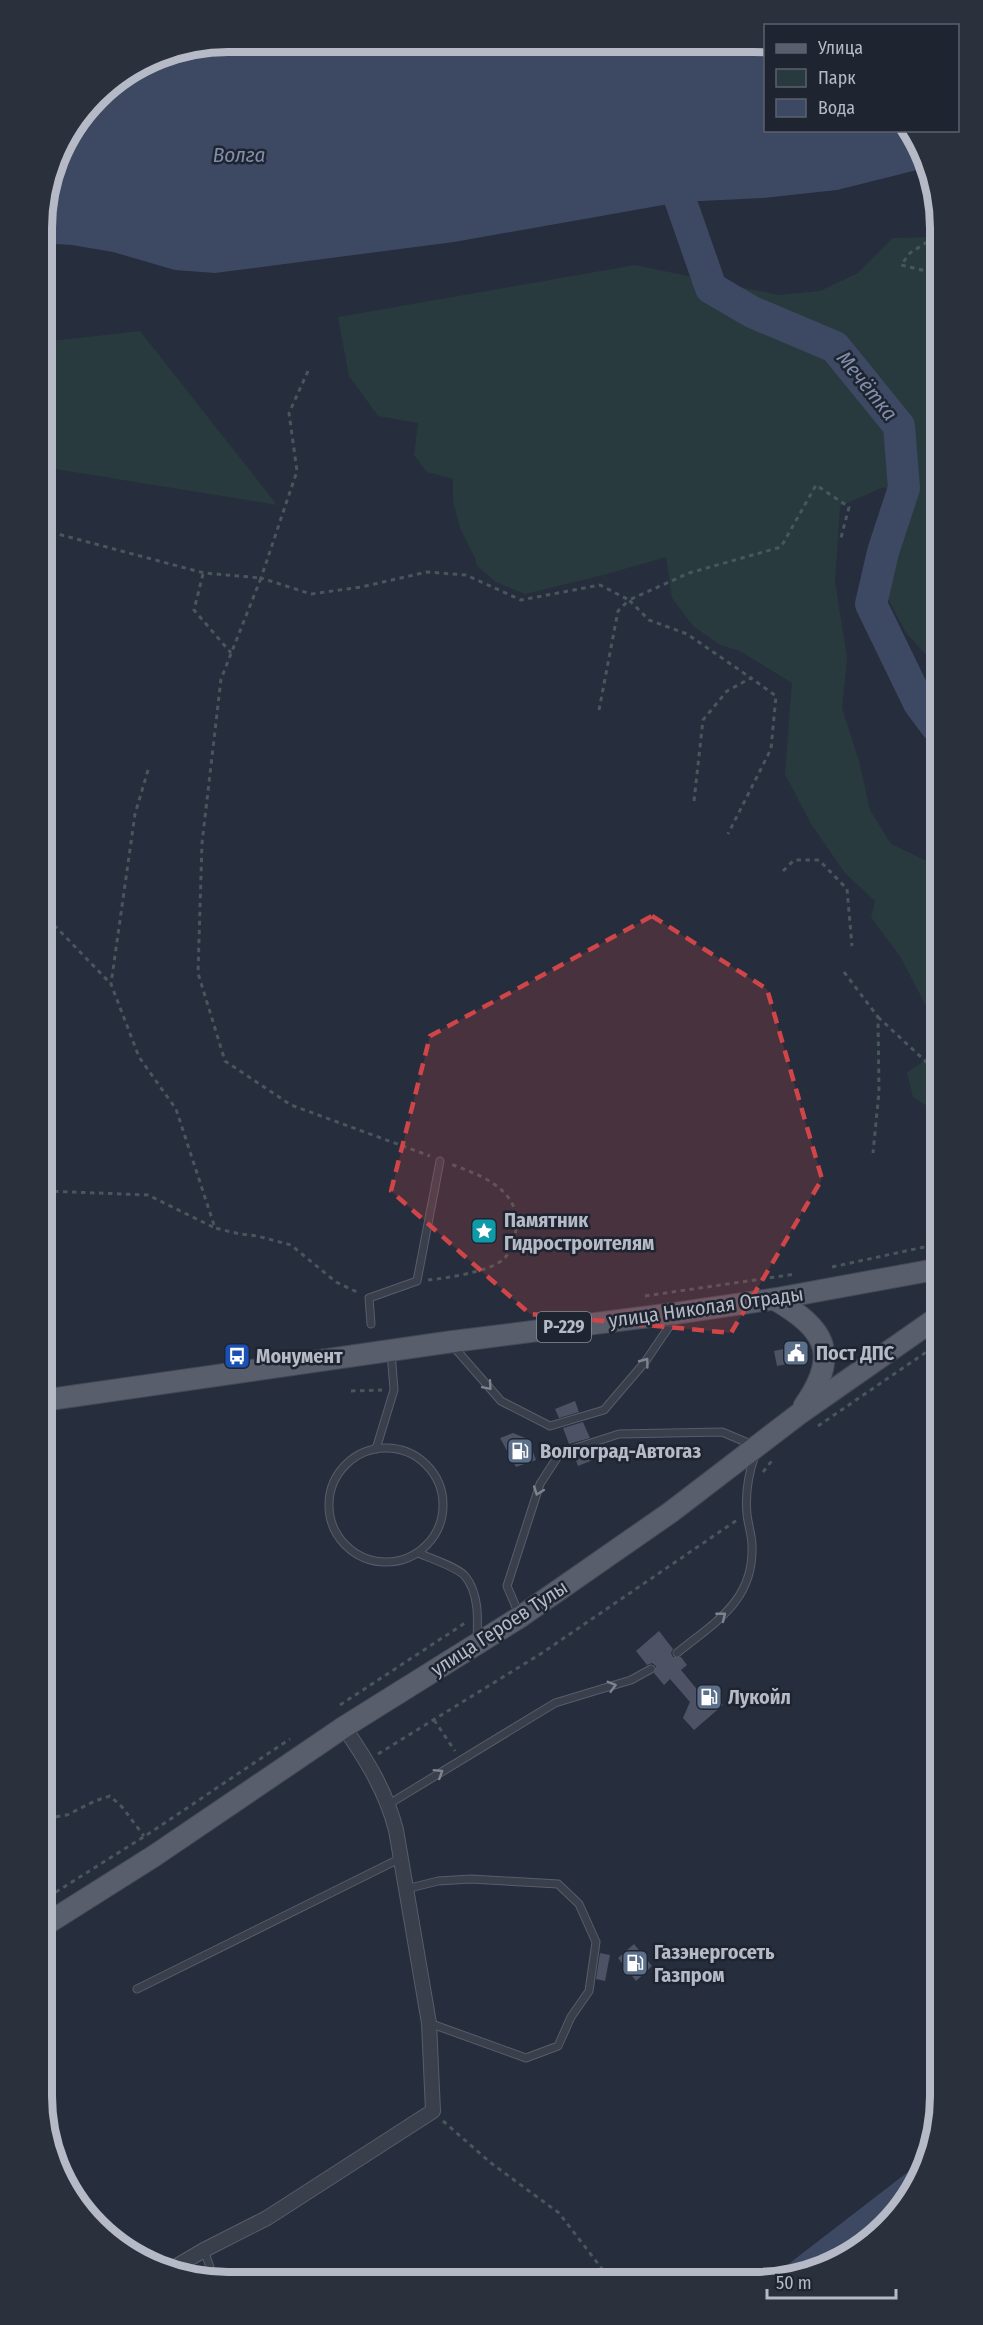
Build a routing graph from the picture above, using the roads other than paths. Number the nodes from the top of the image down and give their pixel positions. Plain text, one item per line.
1 (440, 1161) road end
2 (930, 1270) edge
3 (774, 1299) junction
4 (678, 1313) junction
5 (930, 1323) edge
6 (371, 1324) dead end
7 (449, 1342) junction
8 (391, 1352) junction
9 (52, 1399) edge
10 (804, 1423) junction
11 (758, 1447) junction
12 (376, 1449) junction
13 (418, 1553) junction
14 (520, 1617) junction
15 (477, 1643) junction
16 (676, 1653) dead end
17 (651, 1669) dead end
18 (338, 1719) junction
19 (389, 1804) junction
20 (401, 1858) junction
21 (405, 1889) junction
22 (52, 1920) edge
23 (137, 1989) dead end
24 (429, 2024) junction
25 (204, 2250) junction
26 (179, 2265) edge
27 (211, 2271) edge

1 - 6 lane
2 - 3 main road, улица Николая Отрады / Р-229
3 - 4 main road, улица Николая Отрады / Р-229
3 - 10 main road
4 - 7 main road, улица Николая Отрады / Р-229
7 -> 4 lane
5 - 10 main road, улица Героев Тулы
7 - 8 main road, улица Николая Отрады / Р-229
8 - 9 main road, улица Николая Отрады / Р-229
8 - 12 lane
10 - 11 main road, улица Героев Тулы
11 - 14 main road, улица Героев Тулы
11 -> 14 lane
16 -> 11 lane
12 - 13 lane
12 - 13 lane
13 - 15 lane
14 - 15 main road, улица Героев Тулы
15 - 18 main road, улица Героев Тулы
19 -> 17 lane
18 - 19 street
18 - 22 main road, улица Героев Тулы
19 - 20 street
20 - 21 street
20 - 23 lane
21 - 24 street
21 - 24 lane
24 - 25 street
25 - 26 street
25 - 27 lane

